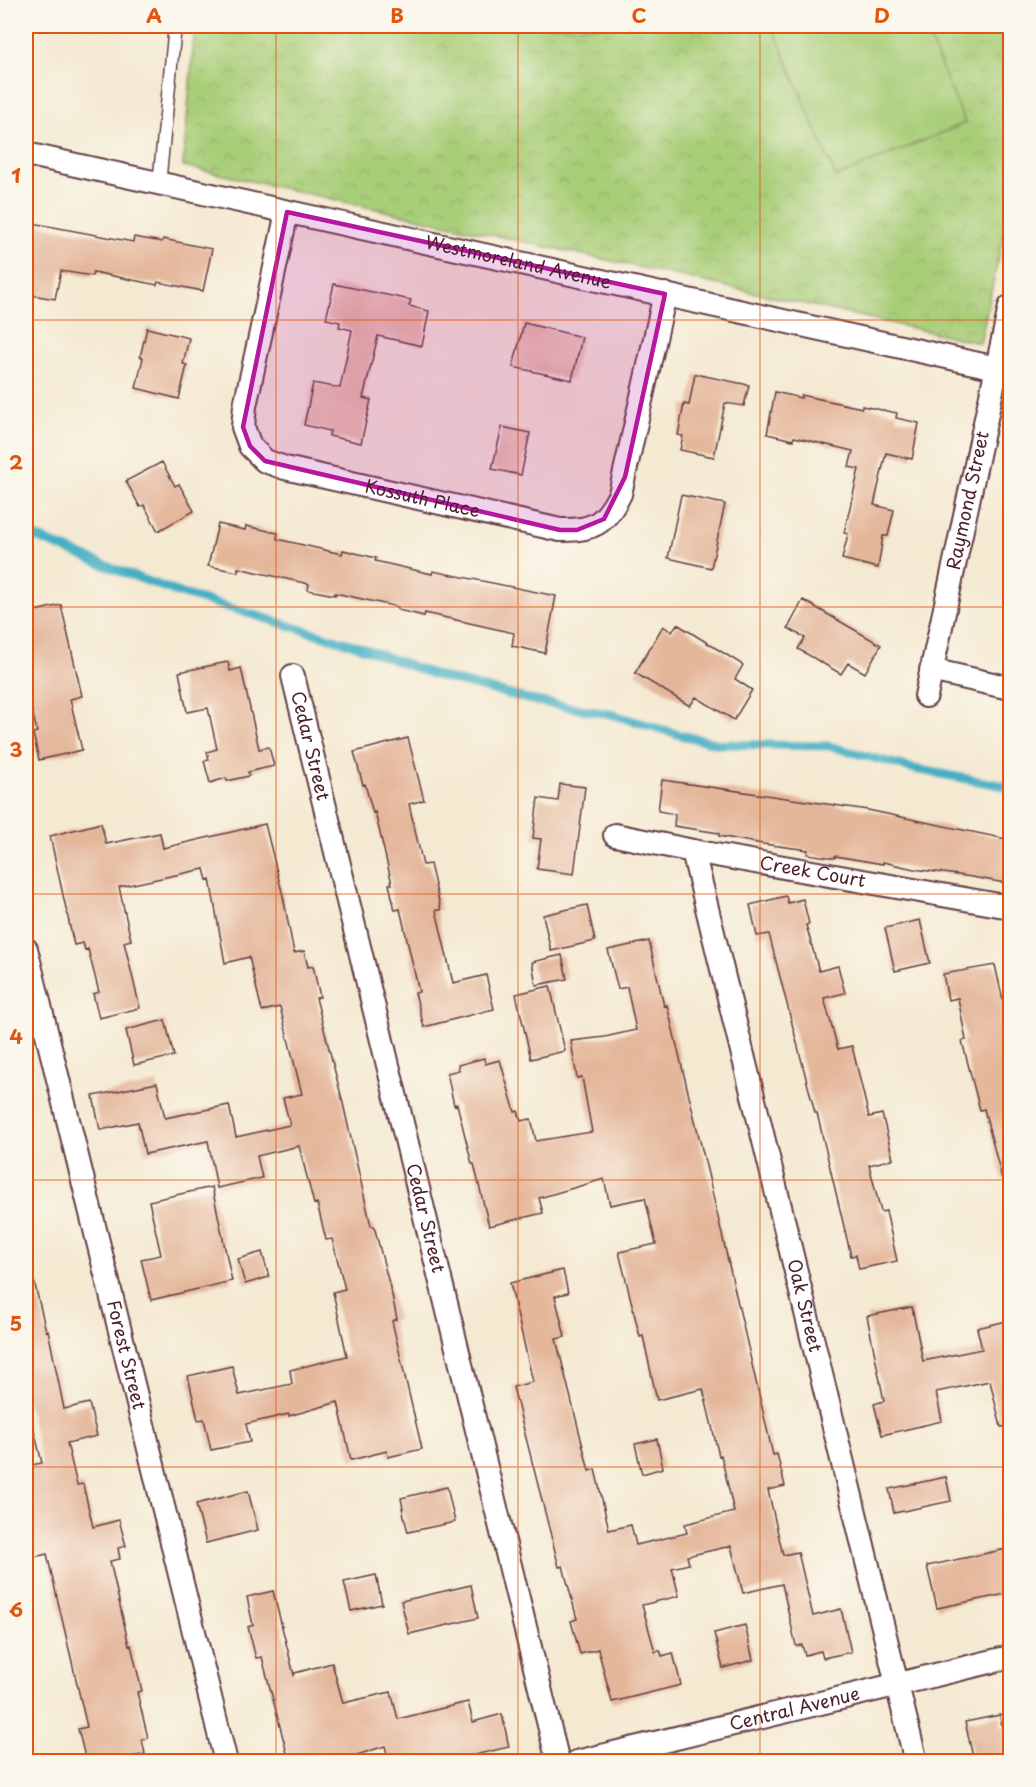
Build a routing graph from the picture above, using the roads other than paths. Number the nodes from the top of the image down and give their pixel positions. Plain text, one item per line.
1 (175, 26) edge
2 (26, 154) edge
3 (159, 184) junction
4 (287, 212) junction
5 (665, 294) junction
6 (1011, 306) edge
7 (1004, 370) edge
8 (932, 670) junction
9 (293, 676) dead end
10 (1011, 688) edge
11 (926, 696) dead end
12 (615, 835) dead end
13 (693, 851) junction
14 (1011, 907) edge
15 (26, 949) edge
16 (1011, 1657) edge
17 (898, 1684) junction
18 (226, 1761) edge
19 (558, 1761) edge
20 (577, 1761) edge
21 (916, 1761) edge

1 - 3 lane
2 - 3 street, Westmoreland Avenue
3 - 4 street, Westmoreland Avenue
4 - 5 street, Westmoreland Avenue
4 - 5 street, Kossuth Place
5 - 7 street, Westmoreland Avenue
6 - 7 street, Raymond Street
7 - 8 street, Raymond Street
8 - 10 street
8 - 11 street, Raymond Street
9 - 19 street, Cedar Street
12 - 13 street, Creek Court
13 - 14 street, Creek Court
13 - 17 street, Oak Street
15 - 18 street, Forest Street
16 - 17 street, Central Avenue
17 - 20 street, Central Avenue
17 - 21 street, Oak Street

